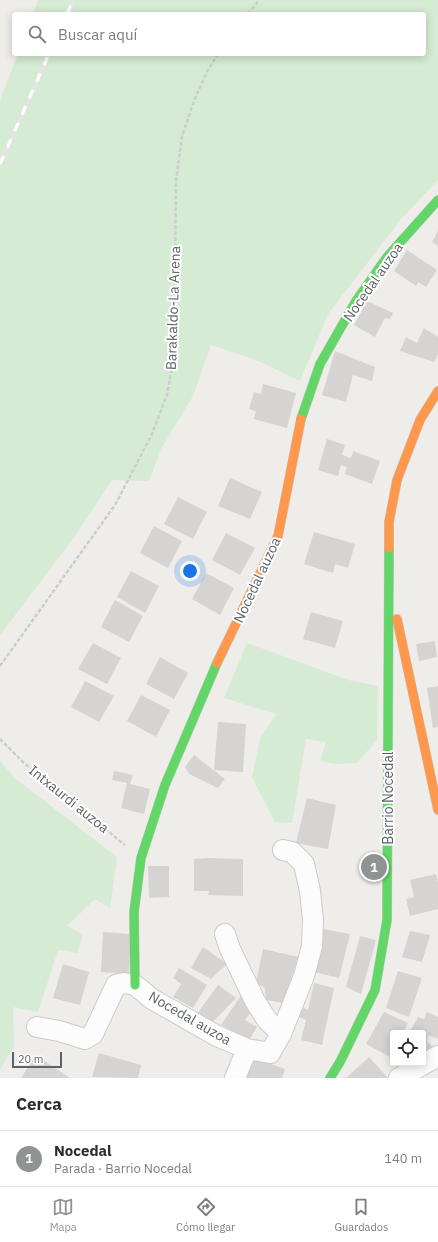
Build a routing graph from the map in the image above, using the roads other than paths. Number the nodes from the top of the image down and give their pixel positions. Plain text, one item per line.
1 (438, 200) edge
2 (438, 391) edge
3 (388, 578) junction
4 (438, 810) edge
5 (283, 850) dead end
6 (225, 934) dead end
7 (134, 985) junction
8 (37, 1027) dead end
9 (281, 1034) junction
10 (247, 1049) junction
11 (438, 1056) edge
12 (235, 1078) edge
13 (330, 1078) edge
14 (399, 1078) edge

1 - 7 street, Nocedal auzoa
2 - 3 street, Barrio Nocedal
3 - 4 street, Barrio Nocedal
3 - 13 street, Barrio Nocedal
5 - 9 street
6 - 9 street
7 - 8 street, Nocedal auzoa
7 - 10 street, Nocedal auzoa
9 - 10 street
10 - 12 street
11 - 14 street

